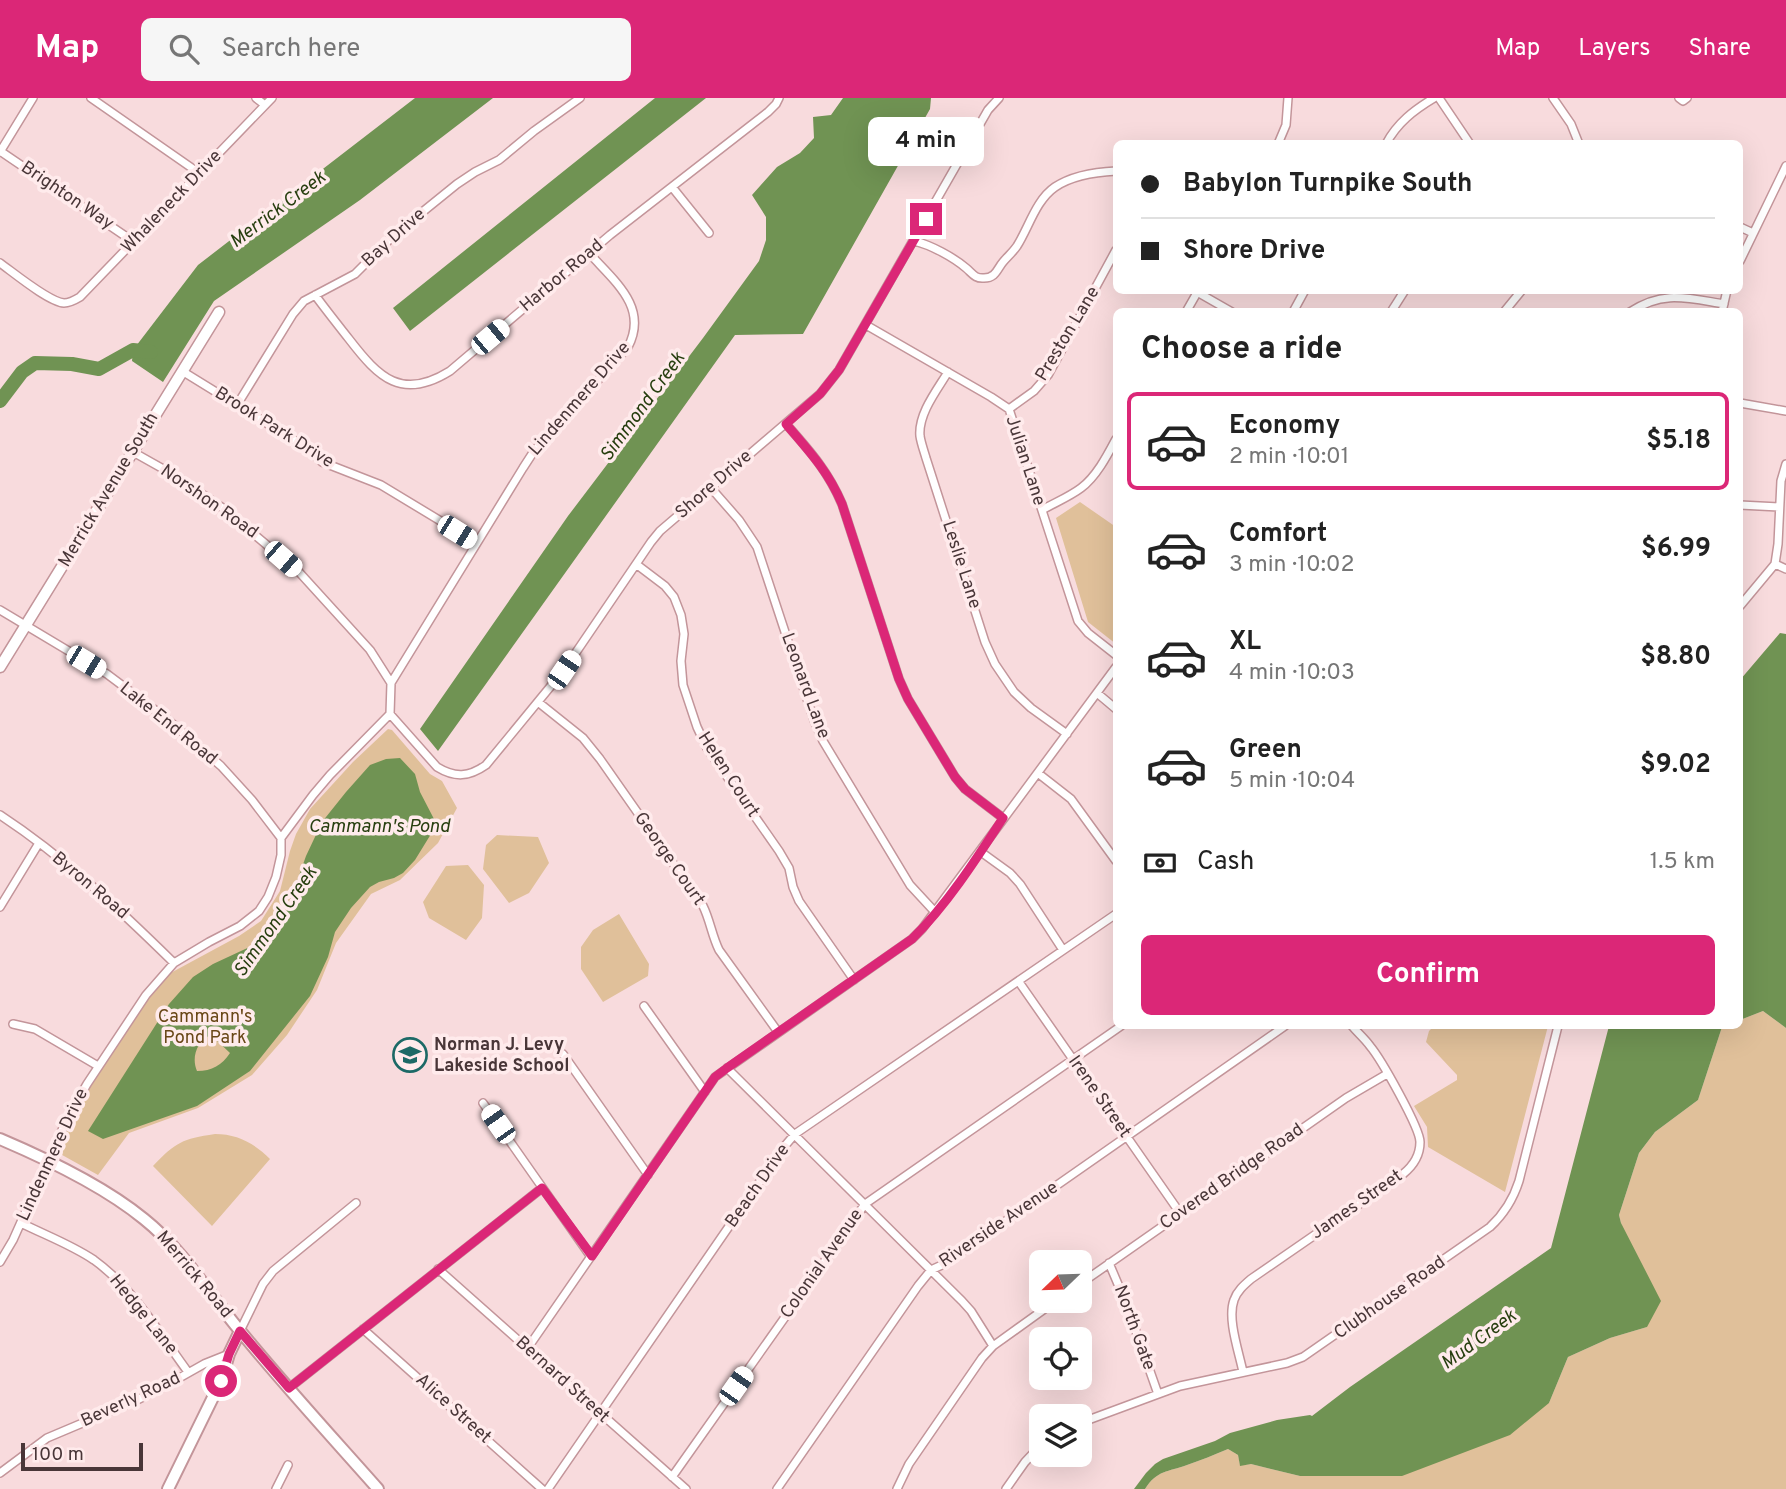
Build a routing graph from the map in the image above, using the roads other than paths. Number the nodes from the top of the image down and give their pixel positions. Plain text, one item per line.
1 (33, 98) edge
2 (91, 98) edge
3 (256, 98) edge
4 (272, 98) edge
5 (580, 98) edge
6 (779, 98) edge
7 (999, 98) edge
8 (1288, 98) edge
9 (1437, 98) edge
10 (1553, 98) edge
11 (1679, 98) edge
12 (1687, 98) edge
13 (265, 105) junction
14 (1280, 140) edge
15 (1388, 140) edge
16 (1467, 140) edge
17 (1577, 140) edge
18 (0, 151) edge
19 (1786, 166) edge
20 (1113, 171) edge
21 (199, 173) junction
22 (672, 187) junction
23 (1743, 228) edge
24 (709, 233) dead end
25 (1753, 233) junction
26 (914, 241) junction
27 (134, 242) junction
28 (589, 253) junction
29 (1743, 255) edge
30 (1113, 256) edge
31 (0, 263) edge
32 (1202, 294) edge
33 (1519, 294) edge
34 (315, 295) junction
35 (1723, 307) edge
36 (1225, 308) edge
37 (1507, 308) edge
38 (1637, 308) edge
39 (219, 312) dead end
40 (866, 325) junction
41 (182, 371) junction
42 (948, 372) junction
43 (1743, 403) edge
44 (237, 405) junction
45 (1009, 409) junction
46 (1786, 411) edge
47 (786, 424) junction
48 (1113, 444) edge
49 (133, 452) junction
50 (1786, 464) edge
51 (711, 488) junction
52 (1743, 505) edge
53 (1779, 507) junction
54 (1042, 510) junction
55 (477, 543) junction
56 (636, 564) junction
57 (1775, 564) junction
58 (1786, 569) edge
59 (1743, 602) edge
60 (0, 610) edge
61 (26, 626) junction
62 (1113, 653) edge
63 (0, 667) edge
64 (1113, 671) edge
65 (391, 683) junction
66 (1097, 693) junction
67 (538, 702) junction
68 (1113, 706) edge
69 (390, 714) junction
70 (1067, 734) junction
71 (1039, 774) junction
72 (0, 816) edge
73 (1003, 818) junction
74 (281, 838) junction
75 (39, 843) junction
76 (981, 852) junction
77 (1113, 856) edge
78 (0, 907) edge
79 (936, 912) junction
80 (1113, 916) edge
81 (1063, 950) junction
82 (174, 963) junction
83 (854, 980) junction
84 (1019, 982) junction
85 (644, 1006) dead end
86 (13, 1024) dead end
87 (1117, 1029) edge
88 (1281, 1029) edge
89 (1356, 1029) edge
90 (1558, 1029) edge
91 (778, 1032) junction
92 (563, 1054) dead end
93 (1073, 1059) junction
94 (99, 1066) junction
95 (727, 1068) junction
96 (1388, 1074) junction
97 (705, 1092) junction
98 (483, 1103) dead end
99 (795, 1134) junction
100 (1126, 1136) junction
101 (0, 1139) edge
102 (49, 1162) junction
103 (648, 1175) junction
104 (542, 1188) junction
105 (356, 1203) dead end
106 (865, 1204) junction
107 (1180, 1213) junction
108 (21, 1223) junction
109 (592, 1256) junction
110 (0, 1262) edge
111 (1109, 1263) junction
112 (439, 1269) junction
113 (931, 1270) junction
114 (1092, 1275) edge
115 (1039, 1313) edge
116 (363, 1329) junction
117 (240, 1331) junction
118 (993, 1346) junction
119 (527, 1349) junction
120 (229, 1354) junction
121 (188, 1372) junction
122 (1243, 1372) junction
123 (289, 1388) junction
124 (1158, 1394) junction
125 (600, 1414) junction
126 (1092, 1419) edge
127 (1029, 1458) edge
128 (288, 1465) dead end
129 (0, 1473) edge
130 (672, 1477) junction
131 (168, 1489) edge
132 (276, 1489) edge
133 (378, 1489) edge
134 (545, 1489) edge
135 (686, 1489) edge
136 (778, 1489) edge
137 (897, 1489) edge
138 (1006, 1489) edge

1 - 18 street
2 - 21 street
3 - 13 street
4 - 13 street, Whaleneck Drive
5 - 34 street, Bay Drive
6 - 22 street, Harbor Road
7 - 26 street, Shore Drive
8 - 14 street
9 - 15 street
9 - 16 street
10 - 17 street
11 - 12 street
13 - 21 street, Whaleneck Drive
18 - 27 street, Brighton Way
19 - 25 street
20 - 26 street
21 - 27 street, Whaleneck Drive
22 - 24 street
22 - 28 street, Harbor Road
23 - 25 street
25 - 29 street
26 - 40 street, Shore Drive
27 - 31 street, Whaleneck Drive
28 - 34 street, Harbor Road
28 - 55 street, Lindenmere Drive
30 - 45 street, Preston Lane
32 - 36 street
33 - 37 street
34 - 44 street, Bay Drive
35 - 38 street
39 - 41 street, Merrick Avenue South
40 - 42 street, Julian Lane
40 - 47 street, Shore Drive
41 - 44 street, Brook Park Drive
41 - 49 street, Merrick Avenue South
42 - 45 street, Julian Lane
42 - 70 street, Leslie Lane
43 - 46 street
44 - 55 street, Brook Park Drive
45 - 54 street, Julian Lane
47 - 51 street, Shore Drive
47 - 73 street
48 - 54 street
49 - 61 street, Merrick Avenue South
49 - 65 street, Norshon Road
50 - 53 street
51 - 56 street, Shore Drive
51 - 79 street, Leonard Lane
52 - 53 street
53 - 57 street
54 - 62 street, Julian Lane
55 - 65 street, Lindenmere Drive
56 - 67 street, Shore Drive
56 - 83 street, Helen Court
57 - 58 street
57 - 59 street
60 - 61 street, Lake End Road
61 - 63 street, Merrick Avenue South
61 - 74 street, Lake End Road
64 - 66 street
65 - 69 street, Lindenmere Drive
66 - 68 street
66 - 70 street
67 - 69 street, Shore Drive
67 - 91 street, George Court
69 - 74 street
70 - 71 street
71 - 73 street
71 - 77 street
72 - 75 street, Byron Road
73 - 76 street
74 - 82 street, Lindenmere Drive
75 - 78 street
75 - 82 street, Byron Road
76 - 79 street
76 - 81 street
79 - 83 street
80 - 81 street, Beach Drive
81 - 84 street, Beach Drive
82 - 94 street, Lindenmere Drive
83 - 91 street
84 - 93 street, Irene Street
84 - 99 street, Beach Drive
85 - 97 street
86 - 94 street
87 - 93 street, Colonial Avenue
88 - 100 street, Riverside Avenue
89 - 96 street, James Street
90 - 122 street, Clubhouse Road
91 - 95 street
92 - 103 street
93 - 100 street, Irene Street
93 - 106 street, Colonial Avenue
94 - 102 street, Lindenmere Drive
95 - 97 street
95 - 99 street
96 - 107 street, Covered Bridge Road
96 - 122 street, James Street
97 - 103 street
98 - 104 street
99 - 106 street
99 - 125 street, Beach Drive
100 - 107 street, Irene Street
100 - 113 street, Riverside Avenue
101 - 102 main road, Merrick Road
102 - 108 street, Lindenmere Drive
102 - 117 main road, Merrick Road
103 - 109 street
104 - 109 street
104 - 112 street
105 - 117 street
106 - 113 street
106 - 130 street, Colonial Avenue
107 - 111 street, Covered Bridge Road
108 - 110 street, Lindenmere Drive
108 - 121 street, Hedge Lane
109 - 119 street
111 - 114 street, Covered Bridge Road
111 - 124 street, North Gate
112 - 116 street
112 - 119 street, Bernard Street
113 - 118 street
113 - 136 street, Riverside Avenue
115 - 118 street
116 - 123 street
116 - 134 street, Alice Street
117 - 120 main road
117 - 123 main road, Merrick Road
118 - 137 street
119 - 125 street, Bernard Street
120 - 121 street, Beverly Road
120 - 131 main road
121 - 129 street, Beverly Road
122 - 124 street, Clubhouse Road
123 - 133 main road, Merrick Road
124 - 126 street, Clubhouse Road
125 - 130 street, Bernard Street
125 - 134 street, Beach Drive
127 - 138 street
128 - 132 street
130 - 135 street, Bernard Street

